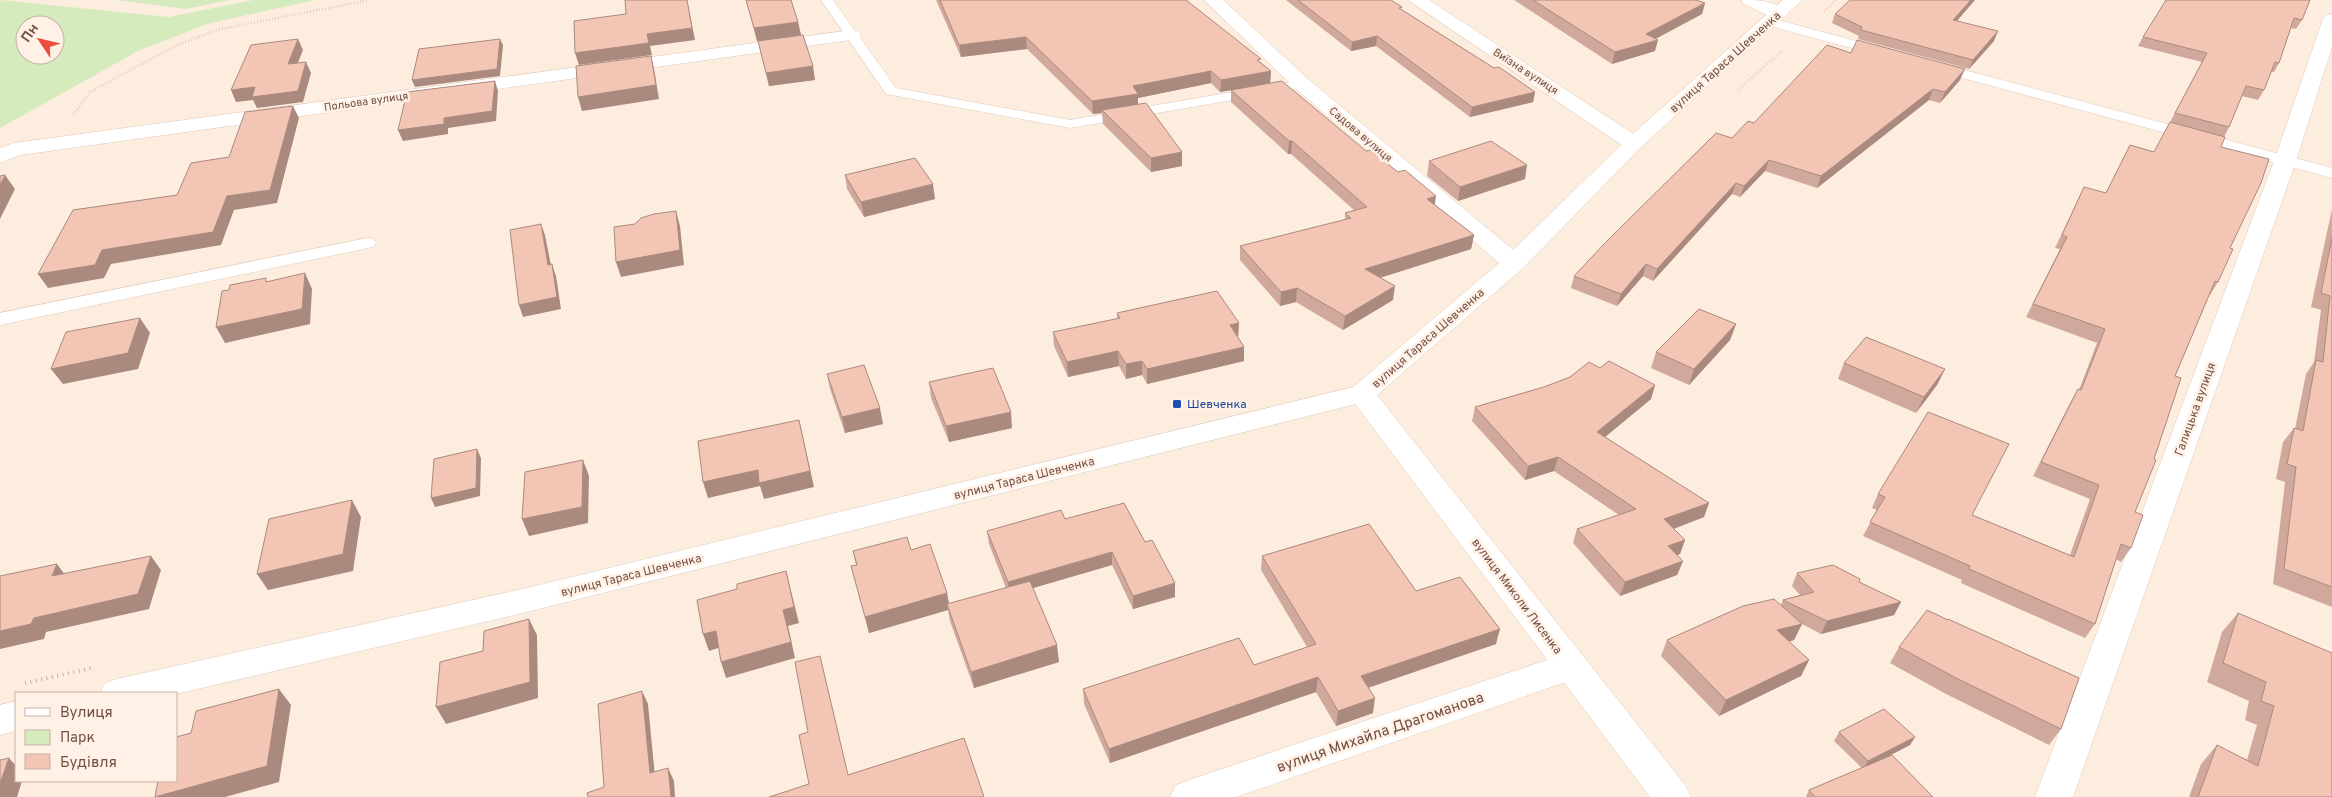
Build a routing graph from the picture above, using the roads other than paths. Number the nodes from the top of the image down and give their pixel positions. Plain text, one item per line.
1 (827, 0) edge
2 (1213, 0) edge
3 (1417, 0) edge
4 (1750, 0) edge
5 (1781, 12) edge
6 (2332, 19) edge
7 (852, 35) junction
8 (1891, 54) edge
9 (1920, 62) edge
10 (1302, 84) junction
11 (1633, 144) junction
12 (0, 157) edge
13 (2285, 161) junction
14 (2332, 174) edge
15 (366, 243) dead end
16 (1514, 263) junction
17 (0, 319) edge
18 (1362, 394) junction
19 (1571, 666) junction
20 (121, 692) edge
21 (15, 703) edge
22 (0, 720) edge
23 (1189, 797) edge
24 (1672, 797) edge
25 (2054, 797) edge

1 - 7 lane
2 - 10 street, Садова вулиця
3 - 11 street, Виїзна вулиця
4 - 5 street
5 - 8 lane
5 - 11 street, вулиця Тараса Шевченка
6 - 13 street, Галицька вулиця
7 - 10 lane
7 - 12 street, Польова вулиця
9 - 13 lane
10 - 16 street, Садова вулиця
11 - 16 street, вулиця Тараса Шевченка
13 - 14 lane
13 - 25 street, Галицька вулиця
15 - 17 lane
16 - 18 street, вулиця Тараса Шевченка
18 - 19 street, вулиця Миколи Лисенка
18 - 20 street, вулиця Тараса Шевченка
19 - 23 street, вулиця Михайла Драгоманова
19 - 24 street, вулиця Миколи Лисенка
21 - 22 street

